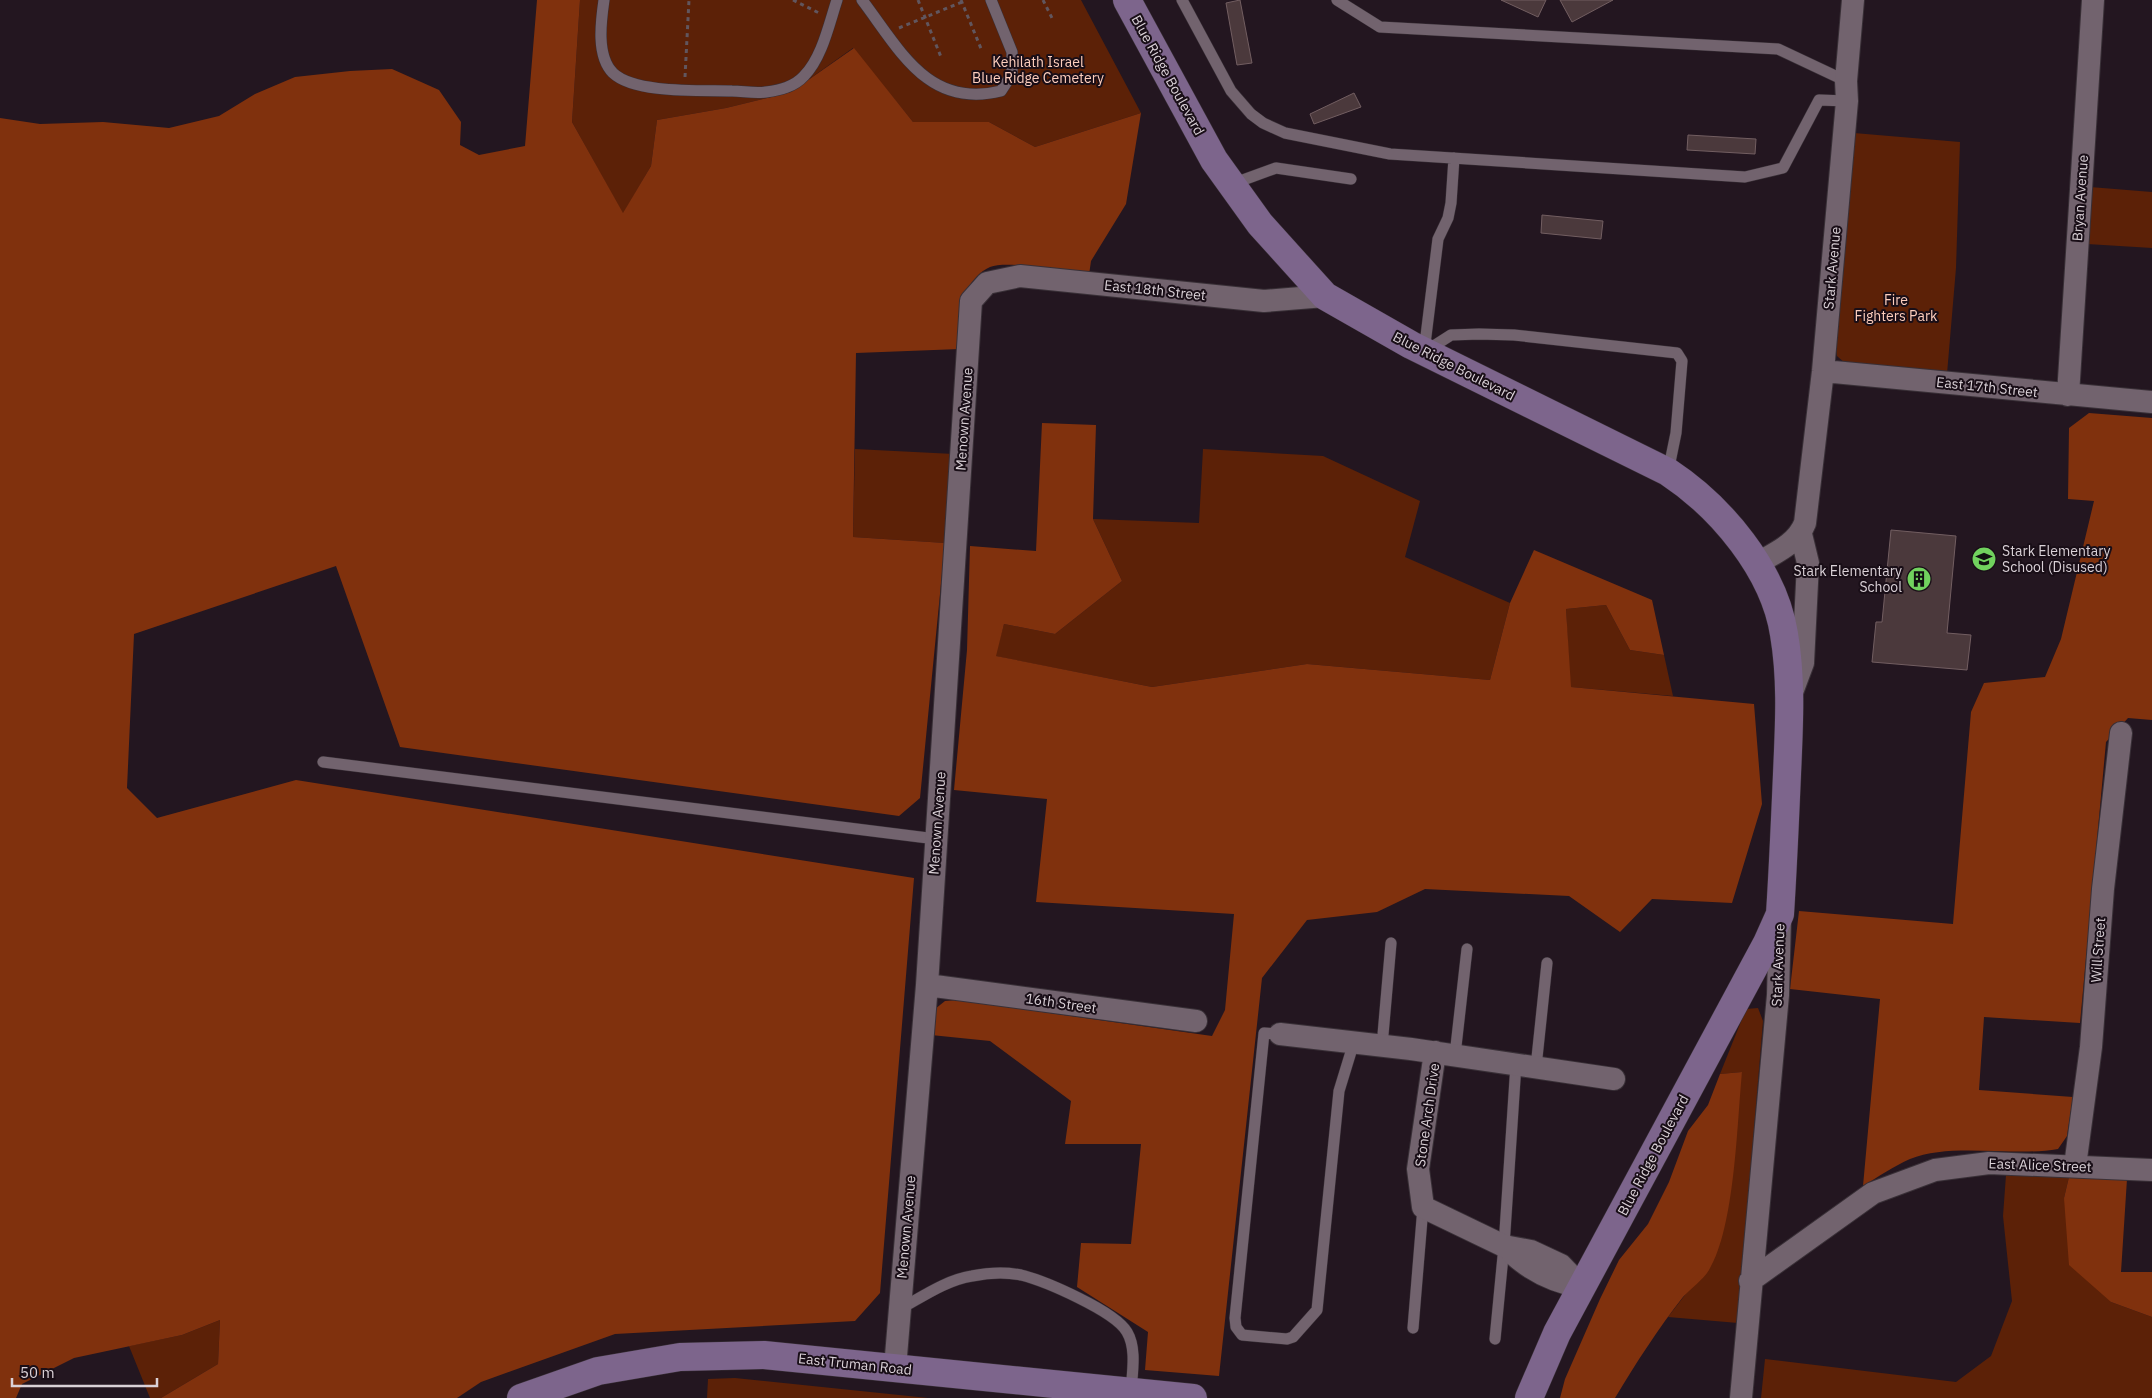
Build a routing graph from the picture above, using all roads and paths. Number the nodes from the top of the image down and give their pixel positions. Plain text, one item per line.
1 (604, 0) edge
2 (689, 0) edge
3 (794, 0) edge
4 (837, 0) edge
5 (862, 0) edge
6 (918, 0) edge
7 (991, 0) edge
8 (1043, 0) edge
9 (1127, 0) edge
10 (1182, 0) edge
11 (1337, 0) edge
12 (1853, 0) edge
13 (2093, 0) edge
14 (962, 1) edge
15 (924, 17) junction
16 (831, 19) junction
17 (1053, 20) dead end
18 (888, 34) junction
19 (982, 51) dead end
20 (941, 57) dead end
21 (684, 80) dead end
22 (1846, 91) junction
23 (1454, 158) junction
24 (1351, 179) dead end
25 (1232, 184) junction
26 (987, 283) joint
27 (1324, 296) junction
28 (1424, 352) junction
29 (1823, 371) junction
30 (2068, 395) junction
31 (2152, 402) edge
32 (1668, 472) junction
33 (1801, 534) junction
34 (1756, 564) junction
35 (1791, 695) junction
36 (2121, 734) dead end
37 (323, 762) dead end
38 (936, 839) junction
39 (1780, 914) junction
40 (1391, 943) dead end
41 (1467, 949) dead end
42 (1547, 963) dead end
43 (927, 985) junction
44 (1196, 1021) dead end
45 (1280, 1034) joint
46 (1354, 1042) junction
47 (1382, 1046) junction
48 (1445, 1054) junction
49 (1526, 1066) junction
50 (1614, 1079) dead end
51 (2075, 1166) junction
52 (2152, 1170) edge
53 (1423, 1207) junction
54 (1504, 1246) junction
55 (1750, 1281) junction
56 (1582, 1287) junction
57 (900, 1309) junction
58 (1413, 1328) dead end
59 (1495, 1340) dead end
60 (895, 1368) junction
61 (1532, 1390) edge
62 (1132, 1392) junction
63 (521, 1398) edge
64 (1193, 1398) edge
65 (1741, 1398) edge

1 - 16 lane
2 - 21 path
3 - 16 path
4 - 16 lane
5 - 18 lane
6 - 15 path
7 - 18 lane
8 - 17 path
9 - 25 main road, Blue Ridge Boulevard
10 - 23 lane
11 - 22 lane
12 - 22 street, Stark Avenue
13 - 30 street, Bryan Avenue
14 - 15 path
14 - 19 path
15 - 18 path
15 - 20 path
22 - 23 lane
22 - 29 street, Stark Avenue
23 - 28 lane
24 - 25 lane
25 - 27 main road, Blue Ridge Boulevard
26 - 27 street, East 18th Street
26 - 38 street, Menown Avenue
27 - 28 main road, Blue Ridge Boulevard
28 - 32 main road, Blue Ridge Boulevard
28 - 32 lane
29 - 30 street, East 17th Street
29 - 33 street, Stark Avenue
30 - 31 street, East 17th Street
32 - 34 main road, Blue Ridge Boulevard
33 - 34 street
33 - 35 street, Stark Avenue
34 - 35 main road, Blue Ridge Boulevard
35 - 39 main road, Stark Avenue
36 - 51 street, Will Street
37 - 38 lane
38 - 43 street, Menown Avenue
39 - 55 street, Stark Avenue
39 - 56 main road, Blue Ridge Boulevard
40 - 47 lane
41 - 48 lane
42 - 49 lane
43 - 44 street, 16th Street
43 - 57 street, Menown Avenue
45 - 46 street, Stone Arch Drive
45 - 46 lane
46 - 47 street, Stone Arch Drive
47 - 48 street, Stone Arch Drive
48 - 49 street, Stone Arch Drive
48 - 53 street, Stone Arch Drive
49 - 50 street, Stone Arch Drive
49 - 54 lane
51 - 52 street, East Alice Street
51 - 55 street, East Alice Street
53 - 54 street
53 - 58 lane
54 - 56 street
54 - 59 lane
55 - 65 street, Stark Avenue
56 - 61 main road, Blue Ridge Boulevard
57 - 60 street, Menown Avenue
57 - 62 lane
60 - 62 main road, East Truman Road
60 - 63 main road, East Truman Road
62 - 64 main road, East Truman Road

